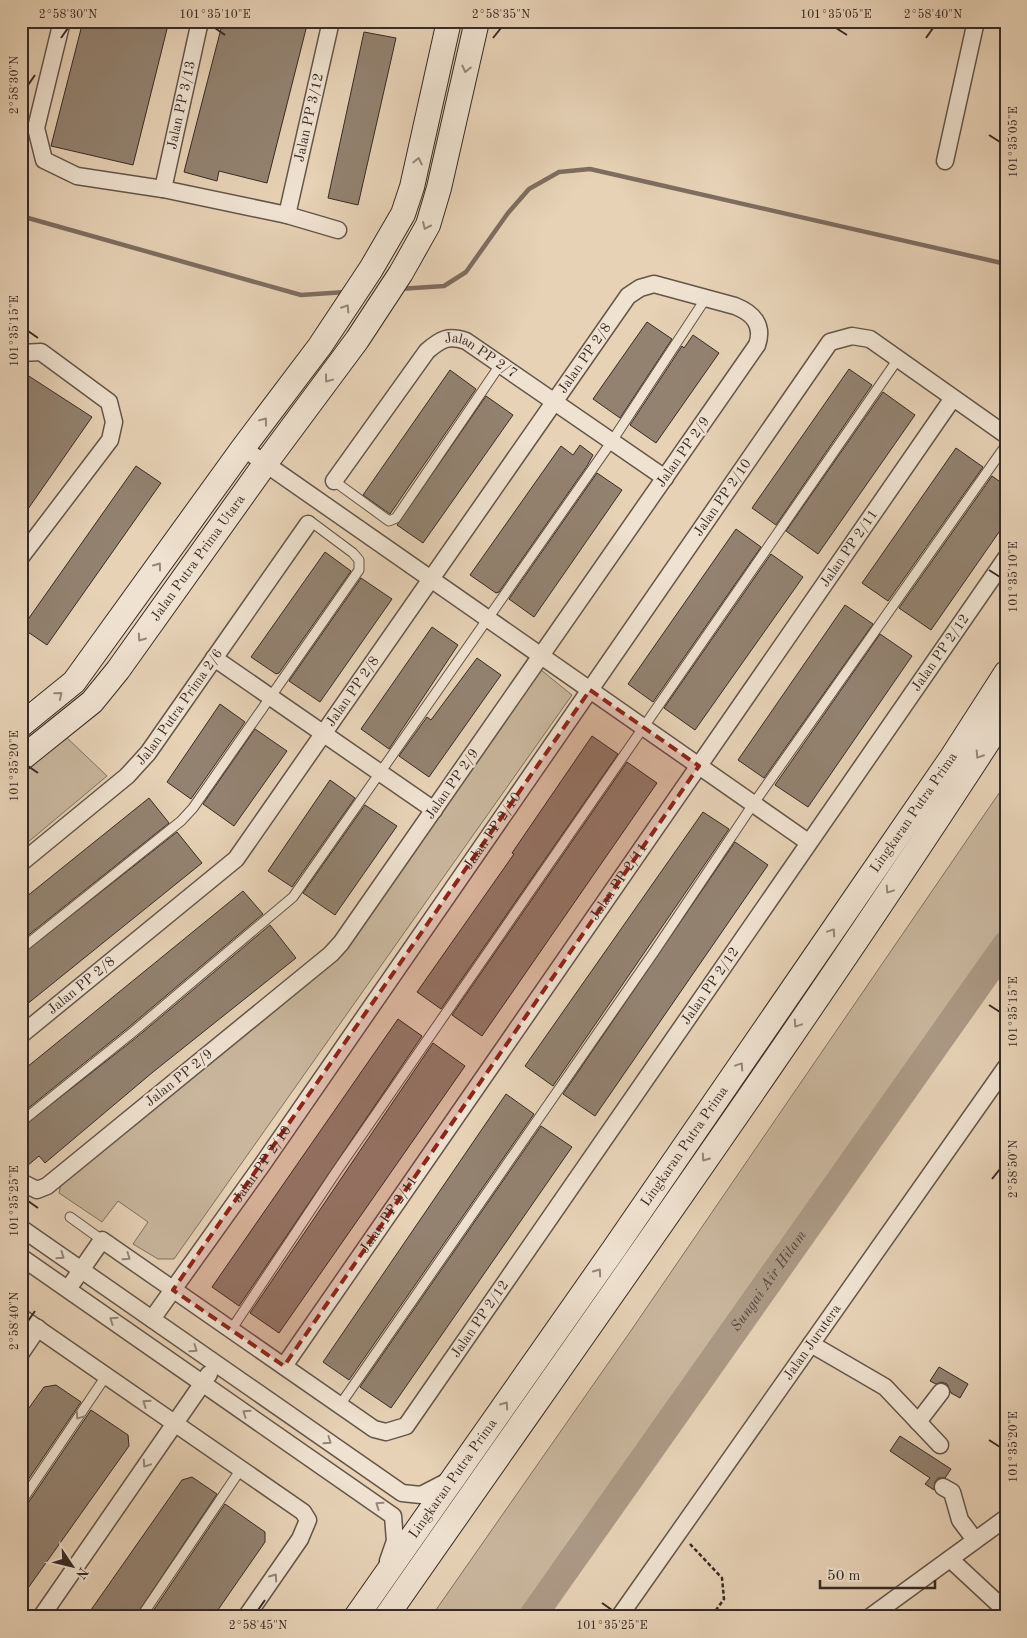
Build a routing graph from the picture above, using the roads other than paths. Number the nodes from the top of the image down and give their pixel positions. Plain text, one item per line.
1 (62, 21) edge
2 (200, 21) edge
3 (330, 21) edge
4 (449, 21) edge
5 (476, 21) edge
6 (976, 21) edge
7 (945, 161) dead end
8 (163, 189) junction
9 (287, 215) junction
10 (338, 230) dead end
11 (706, 298) junction
12 (21, 354) edge
13 (898, 359) junction
14 (500, 365) junction
15 (953, 398) junction
16 (554, 402) junction
17 (1006, 435) edge
18 (612, 441) junction
19 (1006, 445) edge
20 (243, 448) junction
21 (265, 464) junction
22 (665, 478) junction
23 (334, 481) joint
24 (308, 524) joint
25 (21, 557) edge
26 (1006, 558) edge
27 (430, 579) junction
28 (489, 620) junction
29 (542, 656) junction
30 (214, 658) junction
31 (1006, 673) edge
32 (590, 690) junction
33 (270, 696) junction
34 (1006, 714) edge
35 (21, 726) edge
36 (644, 728) junction
37 (324, 733) junction
38 (21, 759) edge
39 (699, 766) junction
40 (381, 773) junction
41 (754, 804) junction
42 (434, 810) junction
43 (808, 842) junction
44 (21, 863) edge
45 (21, 949) edge
46 (21, 1035) edge
47 (1006, 1067) edge
48 (1001, 1084) edge
49 (21, 1122) edge
50 (21, 1182) edge
51 (70, 1217) dead end
52 (21, 1228) edge
53 (102, 1240) junction
54 (21, 1257) edge
55 (82, 1269) junction
56 (68, 1289) junction
57 (173, 1290) junction
58 (21, 1317) edge
59 (152, 1319) junction
60 (38, 1328) junction
61 (231, 1330) junction
62 (811, 1344) junction
63 (21, 1353) edge
64 (216, 1364) junction
65 (284, 1366) junction
66 (106, 1376) junction
67 (202, 1383) junction
68 (941, 1392) dead end
69 (340, 1405) junction
70 (918, 1422) junction
71 (174, 1423) junction
72 (940, 1446) dead end
73 (241, 1469) junction
74 (453, 1479) junction
75 (943, 1487) dead end
76 (21, 1502) edge
77 (1006, 1518) edge
78 (975, 1540) junction
79 (950, 1559) junction
80 (382, 1580) junction
81 (1006, 1611) edge
82 (41, 1617) edge
83 (141, 1617) edge
84 (246, 1617) edge
85 (356, 1617) edge
86 (386, 1617) edge
87 (619, 1617) edge
88 (870, 1617) edge

1 - 8 street
2 - 8 street, Jalan PP 3/13
3 - 9 street, Jalan PP 3/12
20 -> 4 main road, Jalan Putra Prima Utara
5 -> 21 main road, Jalan Putra Prima Utara
6 - 7 street
8 - 9 street
9 - 10 street
11 - 16 street, Jalan PP 2/8
11 - 18 lane
11 - 22 street, Jalan PP 2/9
12 - 25 street
13 - 15 street
13 - 32 street, Jalan PP 2/10
13 - 36 lane
14 - 16 street, Jalan PP 2/7
14 - 23 street, Jalan PP 2/7
14 - 23 lane
15 - 17 street
15 - 39 street, Jalan PP 2/11
16 - 18 street, Jalan PP 2/7
16 - 27 street, Jalan PP 2/8
18 - 22 street, Jalan PP 2/7
18 - 28 lane
19 - 41 lane
20 - 21 street
35 -> 20 main road, Jalan Putra Prima Utara
21 - 27 street
21 -> 38 main road, Jalan Putra Prima Utara
22 - 29 street, Jalan PP 2/9
24 - 30 street, Jalan Putra Prima 2/6
24 - 33 lane
26 - 43 street, Jalan PP 2/12
27 - 28 street
27 - 37 street, Jalan PP 2/8
28 - 29 street
28 - 40 lane
29 - 32 street
29 - 42 street, Jalan PP 2/9
30 - 33 street
30 - 44 street, Jalan Putra Prima 2/6
74 -> 31 main road, Lingkaran Putra Prima
32 - 36 street
32 - 57 street, Jalan PP 2/10
33 - 37 street
33 - 45 lane
34 -> 86 main road, Lingkaran Putra Prima
36 - 39 street
36 - 61 lane
37 - 40 street
37 - 46 street, Jalan PP 2/8
39 - 41 street
39 - 65 street, Jalan PP 2/11
40 - 42 street
40 - 49 lane
41 - 43 street
41 - 69 lane
42 - 50 street, Jalan PP 2/9
43 - 69 street, Jalan PP 2/12
47 - 48 street, Jalan Jurutera
48 - 62 street, Jalan Jurutera
51 - 53 lane
52 -> 55 street
53 - 55 street
53 -> 57 street
54 - 56 street
55 - 56 street
55 - 59 street
67 -> 56 street
57 - 59 street, Jalan PP 2/10
57 - 61 street
58 - 60 street
59 -> 64 street
60 - 63 street
60 - 66 street
61 - 65 street
62 - 70 street
62 - 87 street, Jalan Jurutera
64 - 67 street
64 -> 74 street
65 - 69 street
71 -> 66 street
66 -> 76 lane
67 - 71 street
80 -> 67 street
68 - 70 street
70 - 72 street
71 - 73 street
71 -> 82 street
73 - 83 lane
84 -> 73 street
74 - 80 main road, Lingkaran Putra Prima
75 - 78 street
77 - 78 street
78 - 79 street
79 - 81 street
79 - 88 street
80 - 85 main road, Lingkaran Putra Prima

